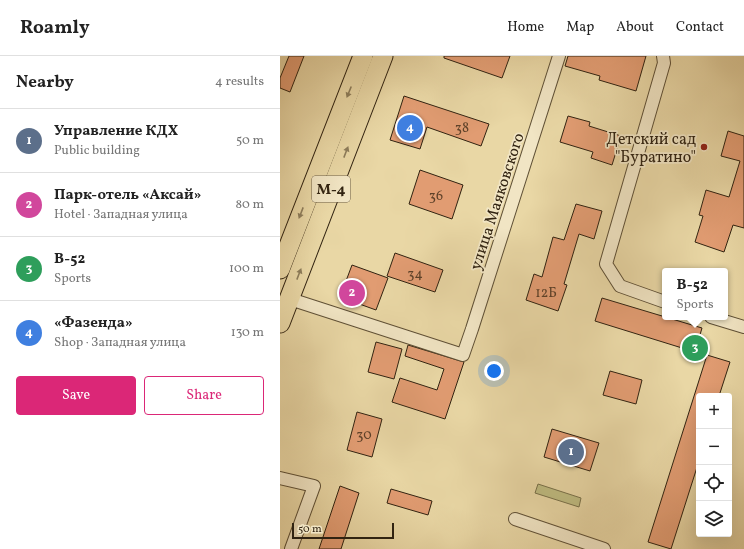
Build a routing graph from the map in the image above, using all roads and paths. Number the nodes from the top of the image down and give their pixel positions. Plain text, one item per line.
1 (363, 56) edge
2 (383, 56) edge
3 (559, 56) edge
4 (663, 56) edge
5 (280, 268) edge
6 (290, 299) junction
7 (662, 301) edge
8 (721, 320) edge
9 (280, 323) edge
10 (744, 327) edge
11 (280, 478) edge
12 (515, 519) dead end
13 (291, 549) edge
14 (604, 549) edge

1 -> 5 main road, М-4
6 -> 2 main road, М-4
3 - 6 street, улица Маяковского
4 - 7 street
6 - 9 main road, М-4
8 - 10 street
11 - 13 street
12 - 14 street

